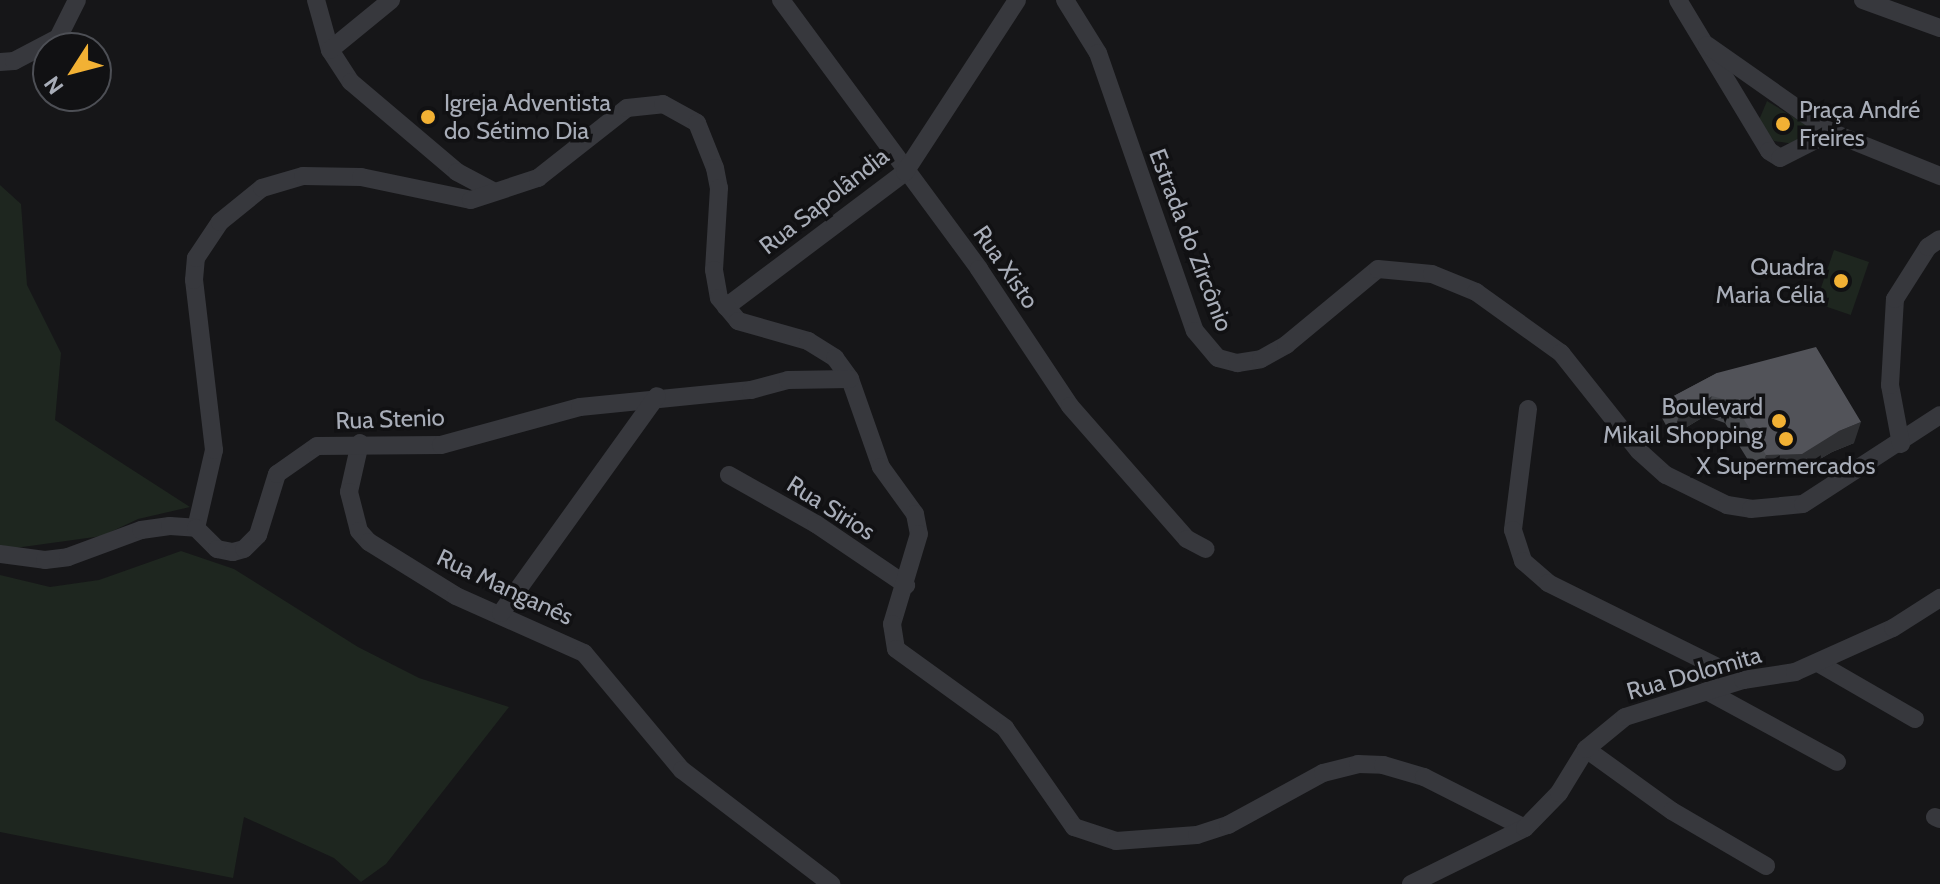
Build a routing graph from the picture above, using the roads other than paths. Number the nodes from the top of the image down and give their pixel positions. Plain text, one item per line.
1 (77, 0) edge
2 (316, 0) edge
3 (391, 0) edge
4 (781, 0) edge
5 (1017, 0) edge
6 (1065, 0) edge
7 (1678, 0) edge
8 (1863, 0) edge
9 (1940, 28) edge
10 (1707, 45) junction
11 (330, 50) junction
12 (0, 62) edge
13 (1831, 132) junction
14 (905, 172) junction
15 (1940, 176) edge
16 (492, 191) junction
17 (1940, 239) edge
18 (726, 307) junction
19 (850, 379) junction
20 (657, 396) junction
21 (1528, 409) dead end
22 (1940, 415) edge
23 (360, 443) junction
24 (1901, 444) junction
25 (729, 475) dead end
26 (196, 528) junction
27 (1206, 549) dead end
28 (0, 554) edge
29 (906, 585) junction
30 (1940, 598) edge
31 (501, 613) junction
32 (1818, 663) junction
33 (1743, 680) junction
34 (1707, 691) junction
35 (1915, 719) dead end
36 (1586, 749) junction
37 (1837, 762) dead end
38 (1525, 828) junction
39 (1766, 866) dead end
40 (831, 884) edge
41 (1411, 884) edge

1 - 12 street
2 - 11 street
3 - 11 street
4 - 14 street, Rua Xisto
5 - 14 street, Rua Sapolândia
6 - 24 street, Estrada do Zircônio
7 - 10 street
8 - 9 street
10 - 13 street
10 - 13 street
11 - 16 street
13 - 15 street
14 - 18 street, Rua Sapolândia
14 - 27 street, Rua Xisto
16 - 18 street
16 - 26 street
17 - 24 street
18 - 19 street
19 - 20 street, Rua Stenio
19 - 29 street
20 - 23 street, Rua Stenio
20 - 31 street
21 - 33 street
22 - 24 street, Estrada do Zircônio
23 - 26 street, Rua Stenio
23 - 31 street, Rua Manganês
25 - 29 street, Rua Sirios
26 - 28 street
29 - 38 street
30 - 32 street, Rua Dolomita
31 - 40 street, Rua Manganês
32 - 33 street, Rua Dolomita
32 - 35 street
33 - 34 street, Rua Dolomita
34 - 36 street, Rua Dolomita
34 - 37 street
36 - 38 street, Rua Dolomita
36 - 39 street
38 - 41 street, Rua Dolomita

